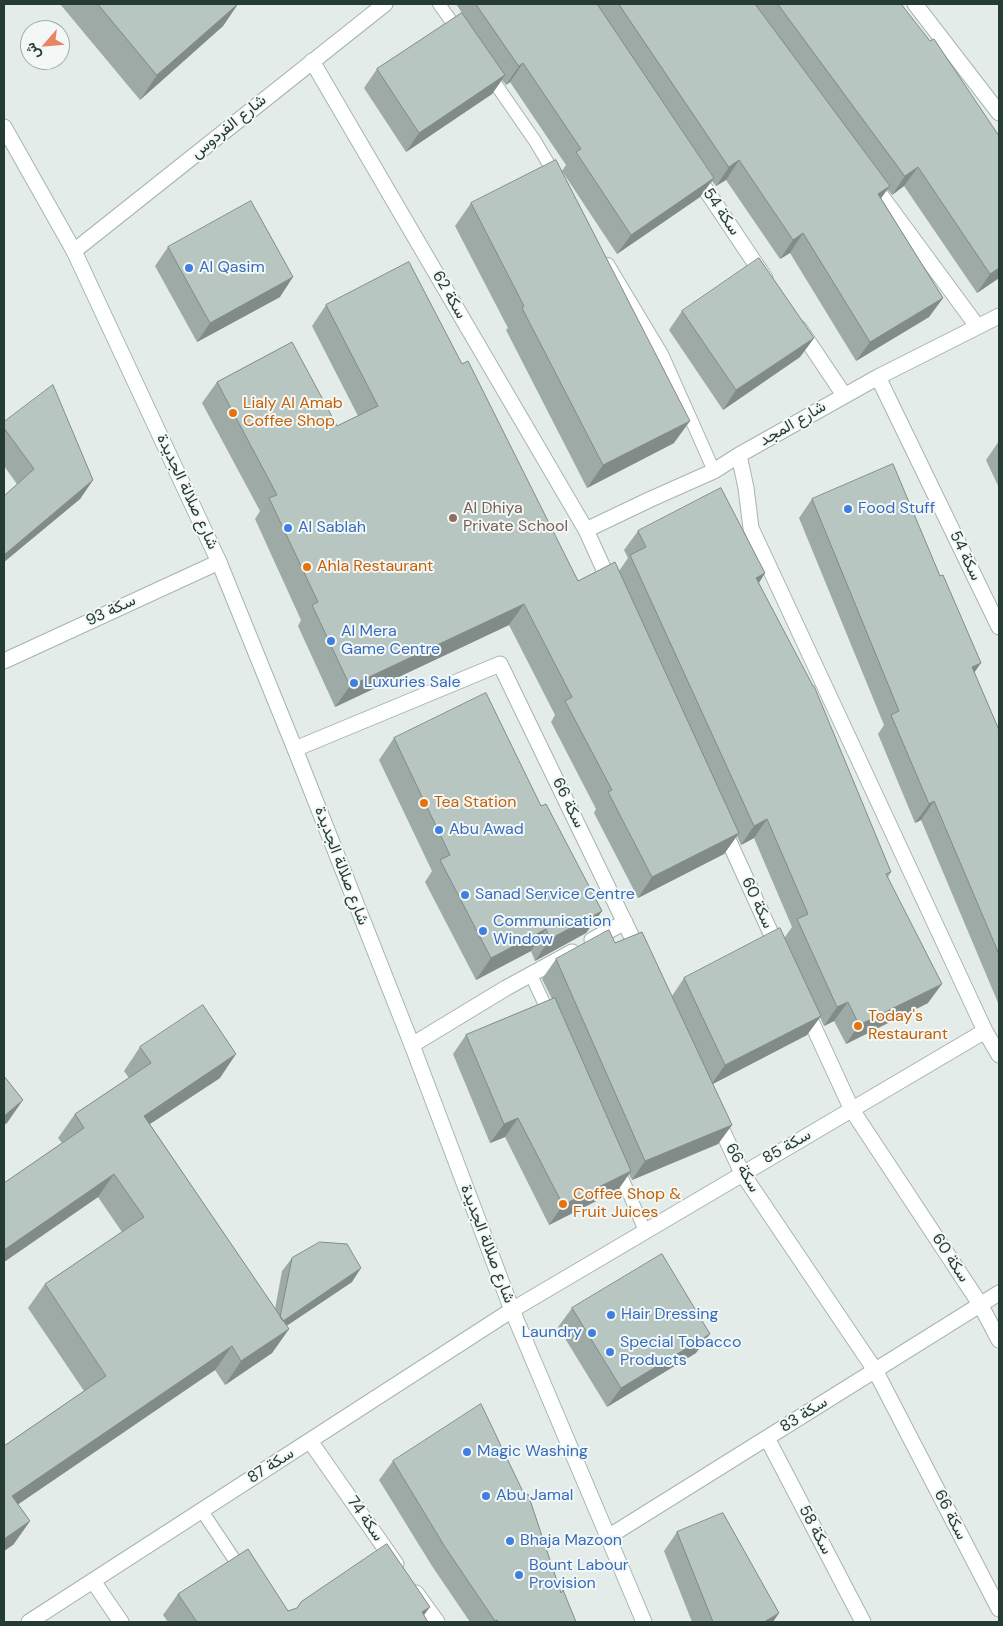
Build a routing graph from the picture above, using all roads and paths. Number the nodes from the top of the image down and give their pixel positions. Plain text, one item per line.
1 (385, 4) edge
2 (439, 4) edge
3 (915, 4) edge
4 (468, 44) edge
5 (479, 60) edge
6 (312, 61) junction
7 (999, 113) edge
8 (4, 127) edge
9 (684, 157) edge
10 (861, 169) edge
11 (566, 192) edge
12 (74, 251) junction
13 (601, 252) edge
14 (772, 288) edge
15 (789, 313) edge
16 (999, 316) edge
17 (977, 326) junction
18 (878, 377) junction
19 (844, 395) junction
20 (739, 455) junction
21 (714, 471) junction
22 (586, 530) junction
23 (219, 562) junction
24 (619, 602) edge
25 (999, 627) edge
26 (4, 661) edge
27 (295, 749) junction
28 (715, 811) edge
29 (625, 922) junction
30 (786, 965) edge
31 (646, 966) edge
32 (531, 975) junction
33 (798, 992) edge
34 (557, 1031) edge
35 (984, 1031) junction
36 (412, 1045) junction
37 (999, 1055) edge
38 (709, 1101) edge
39 (852, 1110) junction
40 (613, 1158) edge
41 (742, 1173) junction
42 (646, 1231) junction
43 (999, 1292) edge
44 (980, 1304) junction
45 (512, 1310) junction
46 (999, 1340) edge
47 (875, 1370) junction
48 (767, 1438) junction
49 (310, 1440) junction
50 (202, 1510) junction
51 (608, 1537) junction
52 (93, 1581) junction
53 (250, 1582) edge
54 (999, 1609) edge
55 (29, 1622) edge
56 (121, 1622) edge
57 (437, 1622) edge
58 (644, 1622) edge
59 (863, 1622) edge

1 - 6 street, شارع الفردوس
2 - 4 lane
3 - 7 street
5 - 11 lane
6 - 12 street, شارع الفردوس
6 - 22 street, سكة 62
8 - 12 street, شارع صلالة الجديدة
9 - 14 street, سكة 54
10 - 17 street
12 - 23 street, شارع صلالة الجديدة
13 - 21 lane
15 - 19 street
16 - 17 street, شارع المجد
17 - 18 street, شارع المجد
18 - 19 street, شارع المجد
18 - 25 street, سكة 54
19 - 20 street, شارع المجد
20 - 21 street, شارع المجد
20 - 35 street
21 - 22 street, شارع المجد
22 - 24 street
23 - 26 street, سكة 93
23 - 27 street, شارع صلالة الجديدة
27 - 29 street, سكة 66
27 - 36 street, شارع صلالة الجديدة
28 - 30 street, سكة 60
29 - 31 street, سكة 66
29 - 32 street
32 - 34 lane
32 - 36 street
33 - 39 street, سكة 60
35 - 37 street
35 - 39 street, سكة 85
36 - 45 street, شارع صلالة الجديدة
38 - 41 street, سكة 66
39 - 41 street, سكة 85
39 - 44 street, سكة 60
40 - 42 lane
41 - 42 street, سكة 85
41 - 47 street, سكة 66
42 - 45 street, سكة 85
43 - 44 street, سكة 83
44 - 46 street, سكة 60
44 - 47 street, سكة 83
45 - 49 street, سكة 87
45 - 51 street, شارع صلالة الجديدة
47 - 48 street, سكة 83
47 - 54 street, سكة 66
48 - 51 street, سكة 83
48 - 59 street, سكة 58
49 - 50 street, سكة 87
49 - 57 street, سكة 74
50 - 52 street, سكة 87
50 - 53 lane
51 - 58 street, شارع صلالة الجديدة
52 - 55 street, سكة 87
52 - 56 street

